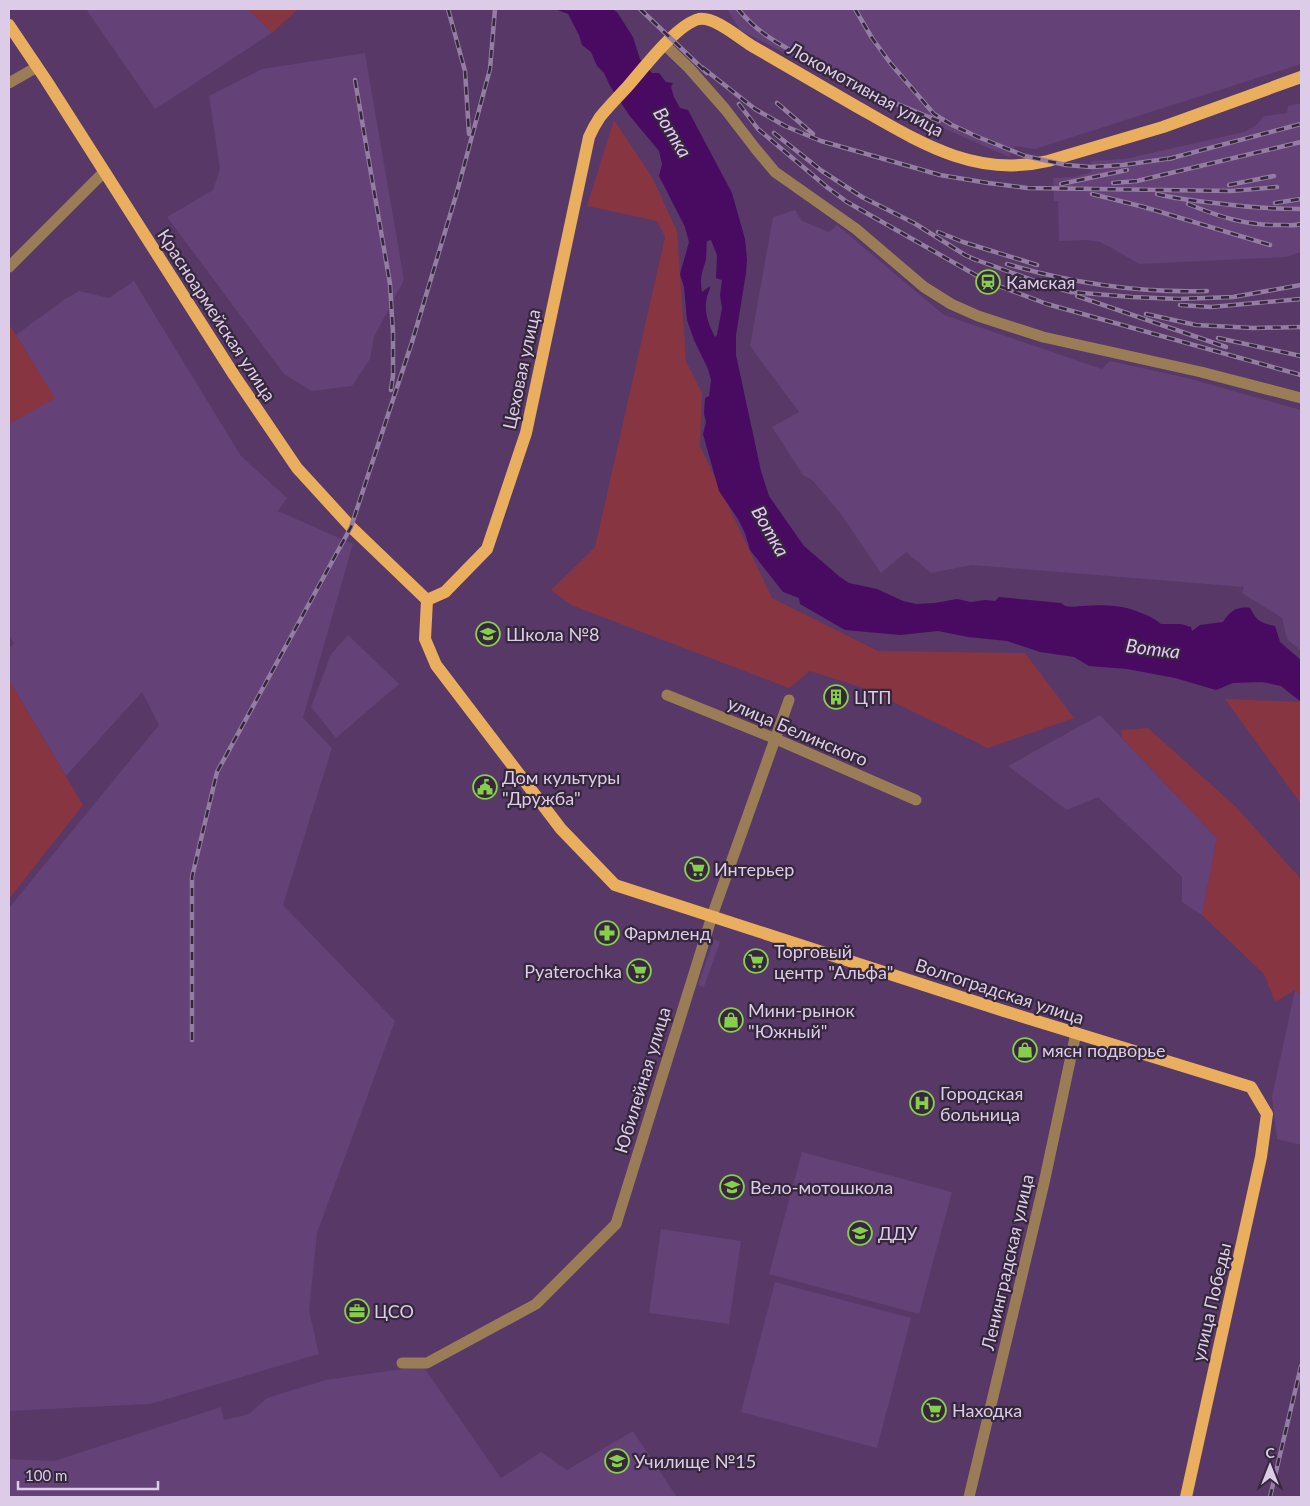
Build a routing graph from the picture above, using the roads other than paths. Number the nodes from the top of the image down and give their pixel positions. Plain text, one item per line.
1 (9, 25) edge
2 (662, 48) junction
3 (37, 67) junction
4 (1301, 77) edge
5 (9, 83) edge
6 (600, 118) joint
7 (104, 172) junction
8 (9, 267) edge
9 (1301, 398) edge
10 (427, 600) junction
11 (667, 695) dead end
12 (790, 700) dead end
13 (776, 739) junction
14 (916, 800) dead end
15 (712, 916) junction
16 (1076, 1033) junction
17 (1267, 1114) joint
18 (402, 1363) dead end
19 (969, 1497) edge
20 (1186, 1497) edge

1 - 3 main road, Красноармейская улица
2 - 4 main road, Локомотивная улица
2 - 6 main road, Локомотивная улица
2 - 9 street
3 - 5 street
3 - 7 main road, Красноармейская улица
6 - 10 main road, Цеховая улица
7 - 8 street
7 - 10 main road, Красноармейская улица
10 - 15 main road, Волгоградская улица
11 - 13 street, улица Белинского
12 - 13 street, Юбилейная улица
13 - 14 street, улица Белинского
13 - 15 street, Юбилейная улица
15 - 16 main road, Волгоградская улица
15 - 18 street, Юбилейная улица
16 - 17 main road, Волгоградская улица
16 - 19 street, Ленинградская улица
17 - 20 main road, улица Победы

